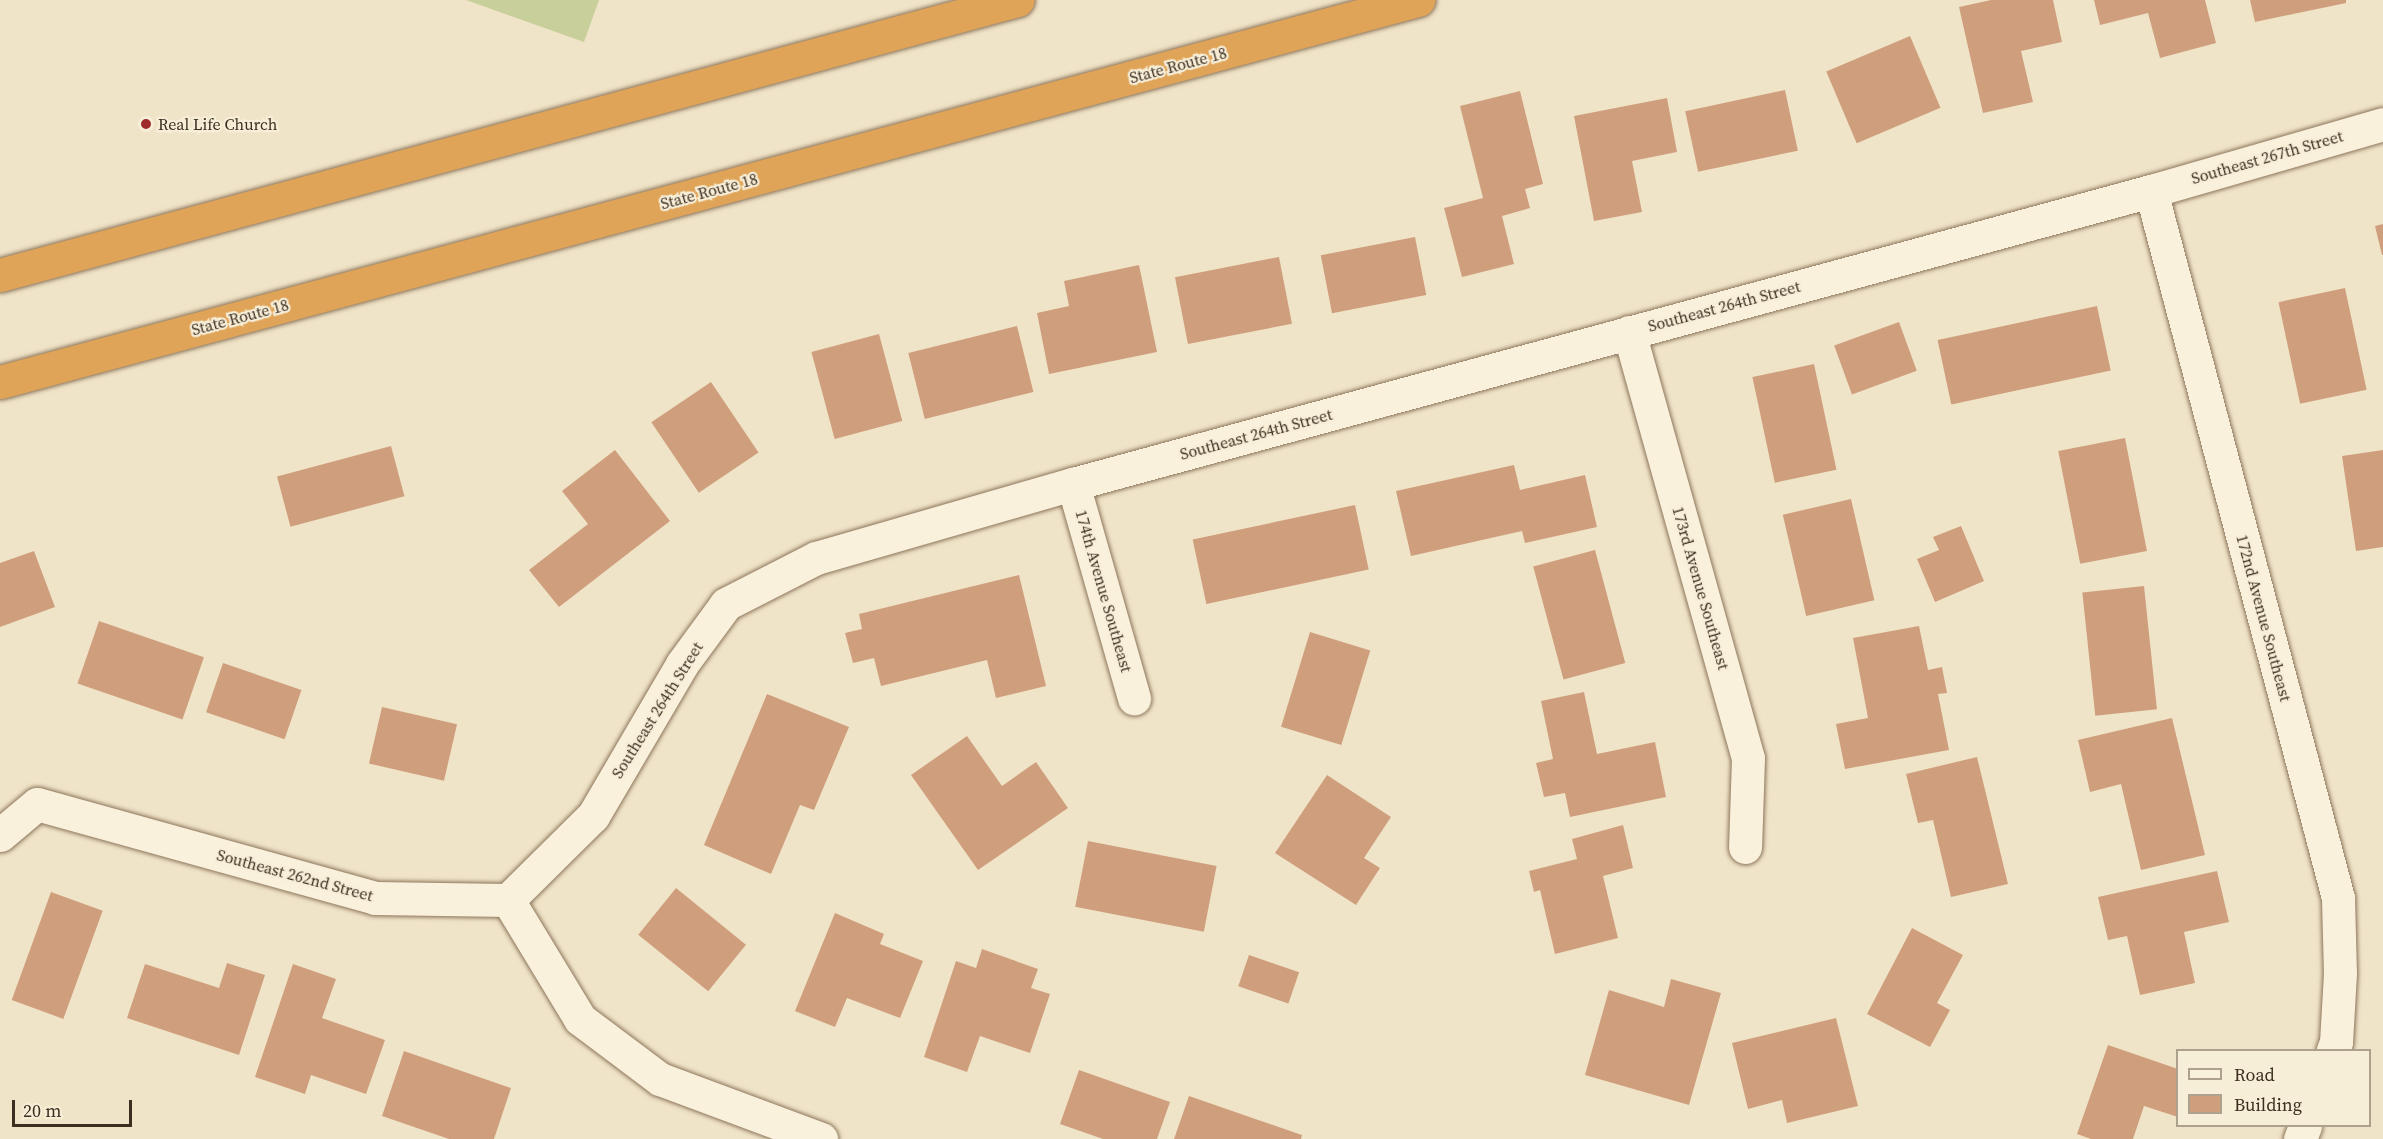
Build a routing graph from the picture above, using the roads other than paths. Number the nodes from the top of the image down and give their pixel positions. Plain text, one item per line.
1 (1018, 0) edge
2 (1418, 0) edge
3 (2383, 124) edge
4 (2151, 191) junction
5 (0, 275) edge
6 (1629, 332) junction
7 (0, 382) edge
8 (1074, 484) junction
9 (1134, 698) dead end
10 (0, 835) edge
11 (1744, 847) dead end
12 (508, 900) junction
13 (2333, 1049) edge
14 (821, 1139) edge

1 - 5 highway
2 - 7 highway, State Route 18
3 - 4 street, Southeast 267th Street
4 - 6 street, Southeast 264th Street
4 - 13 street, 172nd Avenue Southeast
6 - 8 street, Southeast 264th Street
6 - 11 street, 173rd Avenue Southeast
8 - 9 street, 174th Avenue Southeast
8 - 12 street, Southeast 264th Street
10 - 12 street, Southeast 262nd Street
12 - 14 street

